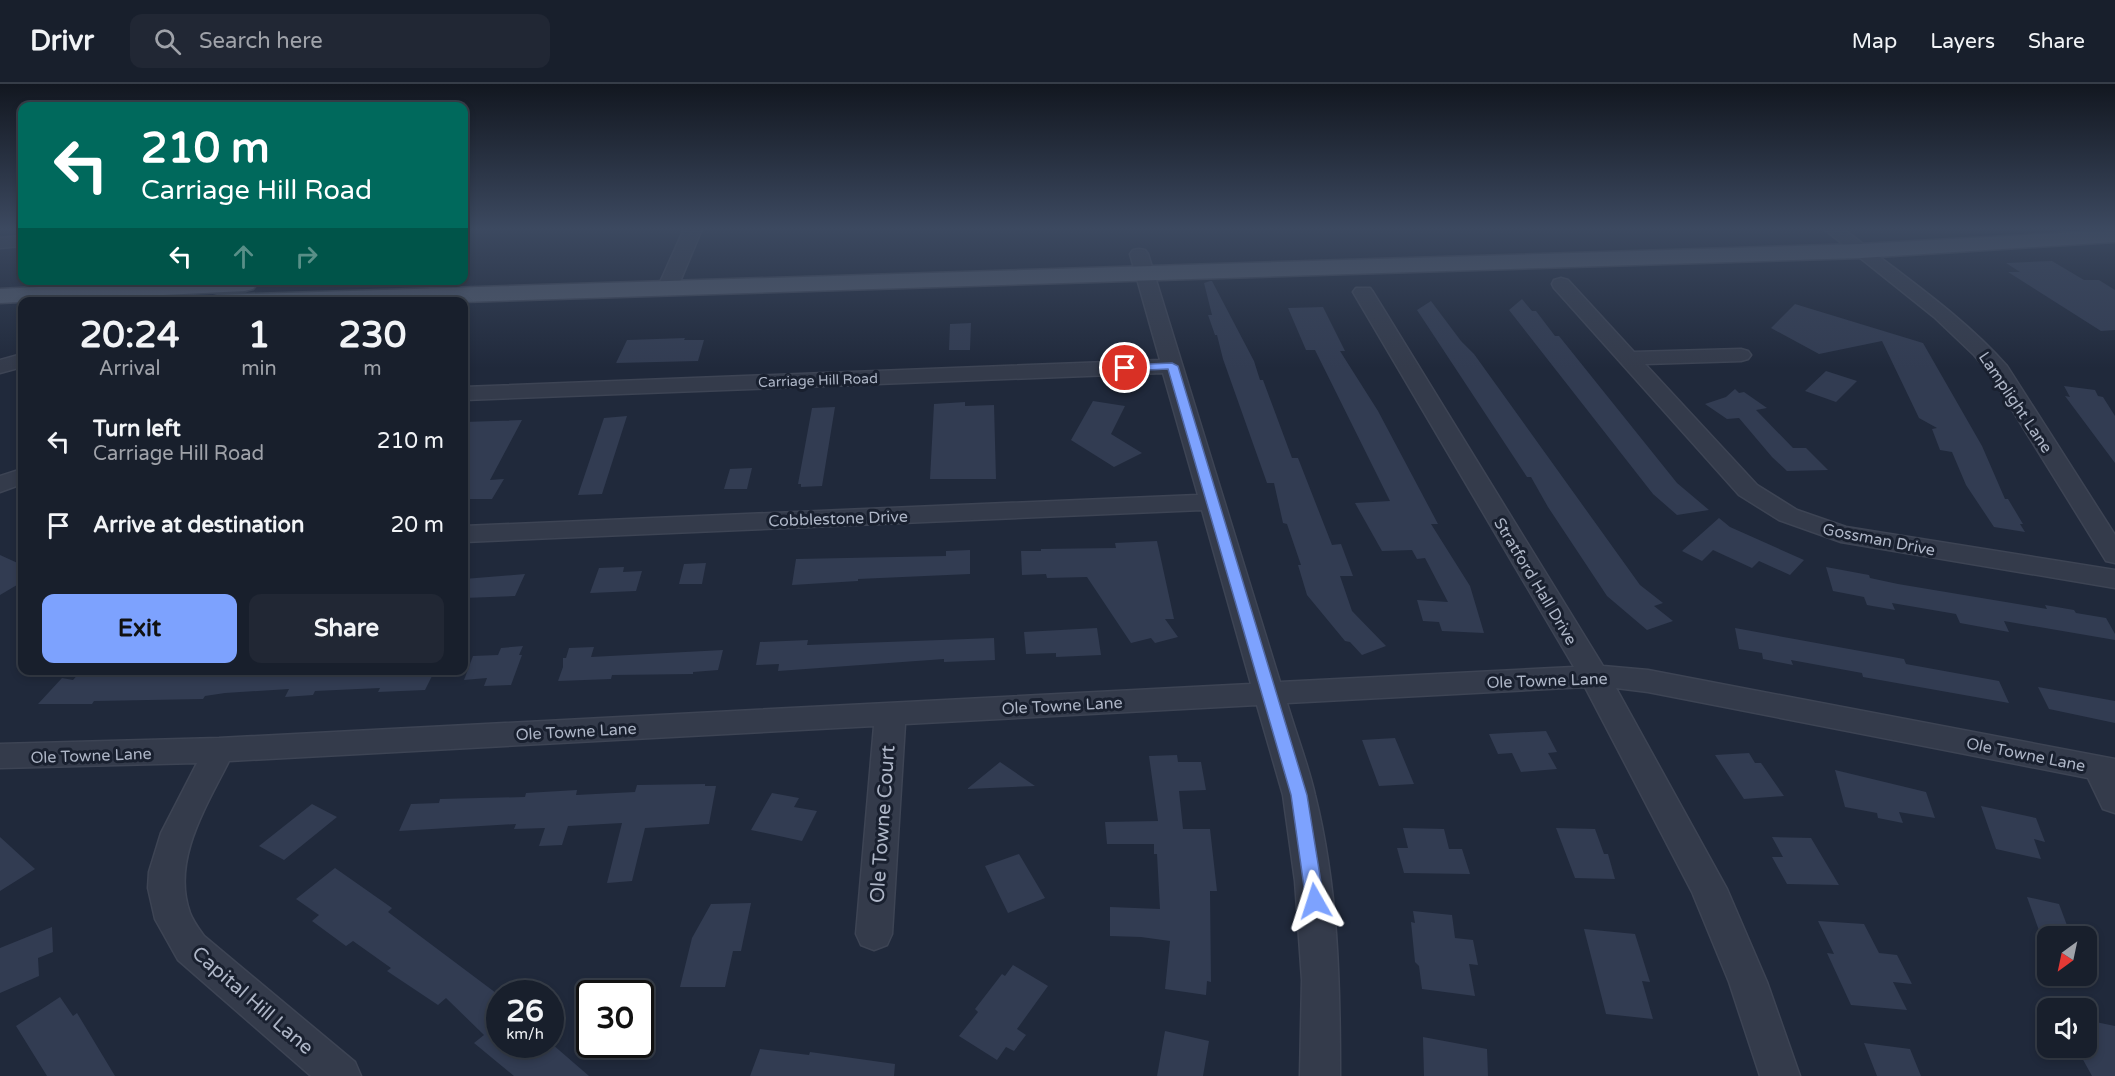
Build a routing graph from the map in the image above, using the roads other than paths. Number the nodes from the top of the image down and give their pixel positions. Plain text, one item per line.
1 (672, 275) edge
2 (927, 275) edge
3 (1144, 275) edge
4 (1892, 275) edge
5 (1562, 284) dead end
6 (282, 285) edge
7 (667, 289) junction
8 (223, 292) edge
9 (1362, 292) dead end
10 (0, 296) edge
11 (18, 312) edge
12 (0, 313) edge
13 (1741, 355) dead end
14 (1629, 358) junction
15 (18, 361) edge
16 (1172, 366) junction
17 (0, 367) edge
18 (468, 394) edge
19 (18, 478) edge
20 (0, 485) edge
21 (0, 491) edge
22 (18, 498) edge
23 (1213, 502) junction
24 (468, 534) edge
25 (2115, 555) edge
26 (2115, 579) edge
27 (1594, 676) junction
28 (1270, 694) junction
29 (890, 715) junction
30 (219, 750) junction
31 (0, 756) edge
32 (2107, 769) edge
33 (2115, 800) edge
34 (874, 934) dead end
35 (340, 1076) edge
36 (1320, 1076) edge
37 (1780, 1076) edge

1 - 7 street
2 - 7 main road
3 - 16 street
4 - 25 street, Lamplight Lane
5 - 14 street, Gossman Drive
6 - 8 main road
7 - 8 main road
8 - 10 main road
9 - 27 street, Stratford Hall Drive
11 - 12 main road
13 - 14 street
14 - 26 street, Gossman Drive
15 - 17 street
16 - 18 street, Carriage Hill Road
16 - 23 street
19 - 20 street
21 - 22 street
23 - 24 street, Cobblestone Drive
23 - 28 street
27 - 28 street, Ole Towne Lane
27 - 32 street, Ole Towne Lane
27 - 37 street, Stratford Hall Drive
28 - 29 street, Ole Towne Lane
28 - 36 street
29 - 30 street, Ole Towne Lane
29 - 34 street, Ole Towne Court
30 - 31 street, Ole Towne Lane
30 - 35 street, Capital Hill Lane
32 - 33 street

